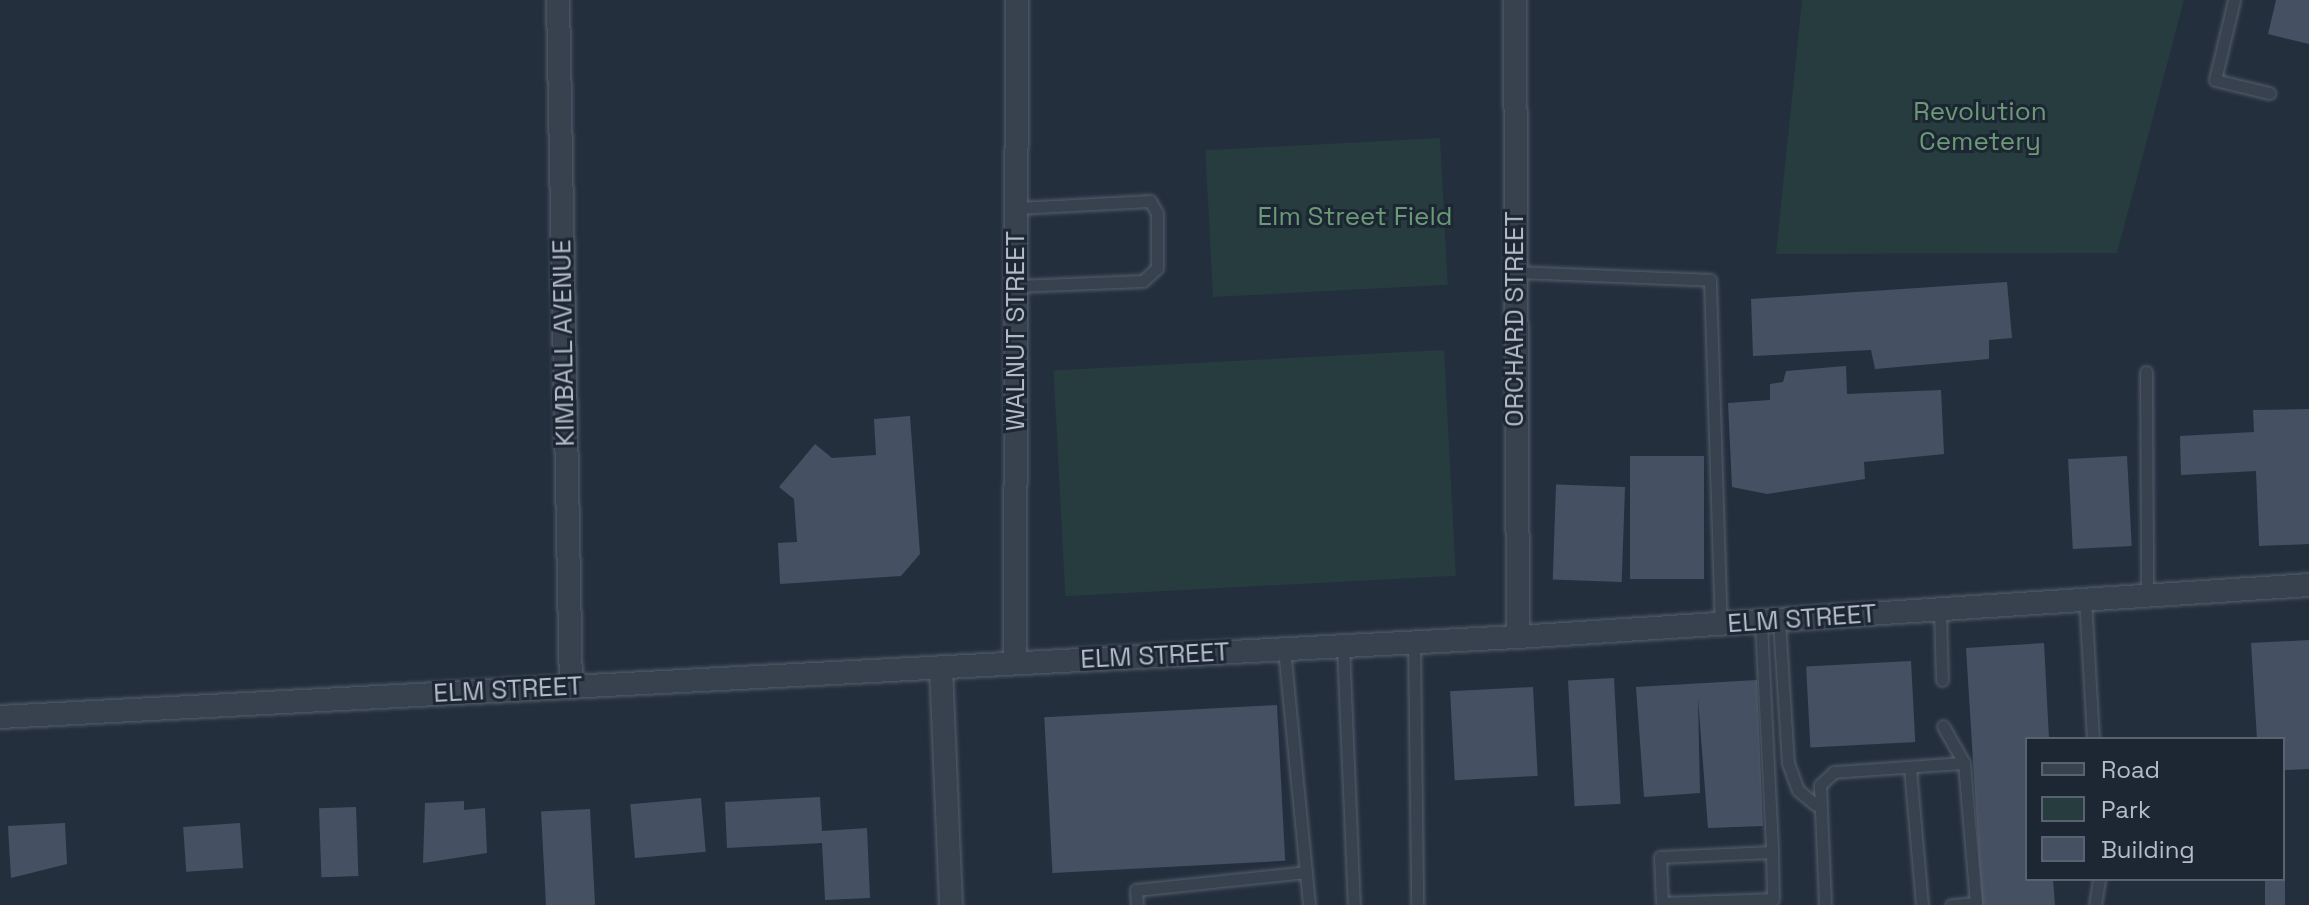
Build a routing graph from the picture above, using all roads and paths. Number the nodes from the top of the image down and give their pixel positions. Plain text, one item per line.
1 (558, 0) edge
2 (1017, 0) edge
3 (1515, 0) edge
4 (2234, 0) edge
5 (2269, 93) dead end
6 (1017, 208) junction
7 (1515, 272) junction
8 (1016, 286) junction
9 (2146, 372) dead end
10 (2309, 585) edge
11 (2147, 594) junction
12 (2085, 599) junction
13 (1940, 609) junction
14 (1770, 622) junction
15 (1721, 625) junction
16 (1518, 637) junction
17 (1414, 642) junction
18 (1343, 646) junction
19 (1284, 649) junction
20 (1015, 663) junction
21 (941, 667) junction
22 (1942, 680) dead end
23 (571, 687) junction
24 (0, 717) edge
25 (1943, 726) dead end
26 (2093, 737) edge
27 (1964, 763) junction
28 (1910, 768) junction
29 (1816, 805) junction
30 (1772, 852) junction
31 (1306, 872) junction
32 (2099, 881) edge
33 (951, 905) edge
34 (1137, 905) edge
35 (1309, 905) edge
36 (1354, 905) edge
37 (1417, 905) edge
38 (1825, 905) edge
39 (1922, 905) edge
40 (1951, 905) edge
41 (2095, 905) edge

1 - 23 street, KIMBALL AVENUE
2 - 6 street, WALNUT STREET
3 - 7 street, ORCHARD STREET
4 - 5 lane
6 - 8 street, WALNUT STREET
6 - 8 lane
7 - 15 lane
7 - 16 street, ORCHARD STREET
8 - 20 street, WALNUT STREET
9 - 11 lane
10 - 11 street, ELM STREET
11 - 12 street, ELM STREET
12 - 13 street, ELM STREET
12 - 26 lane
13 - 14 street, ELM STREET
13 - 22 lane
14 - 15 street, ELM STREET
14 - 29 lane
14 - 30 lane
15 - 16 street, ELM STREET
16 - 17 street, ELM STREET
17 - 18 street, ELM STREET
17 - 37 lane
18 - 19 street, ELM STREET
18 - 36 lane
19 - 20 street, ELM STREET
19 - 31 lane
20 - 21 street, ELM STREET
21 - 23 street, ELM STREET
21 - 33 street
23 - 24 street, ELM STREET
25 - 27 lane
27 - 28 lane
27 - 40 lane
28 - 29 lane
28 - 39 lane
29 - 38 lane
30 - 30 lane
31 - 34 lane
31 - 35 lane
32 - 41 lane

